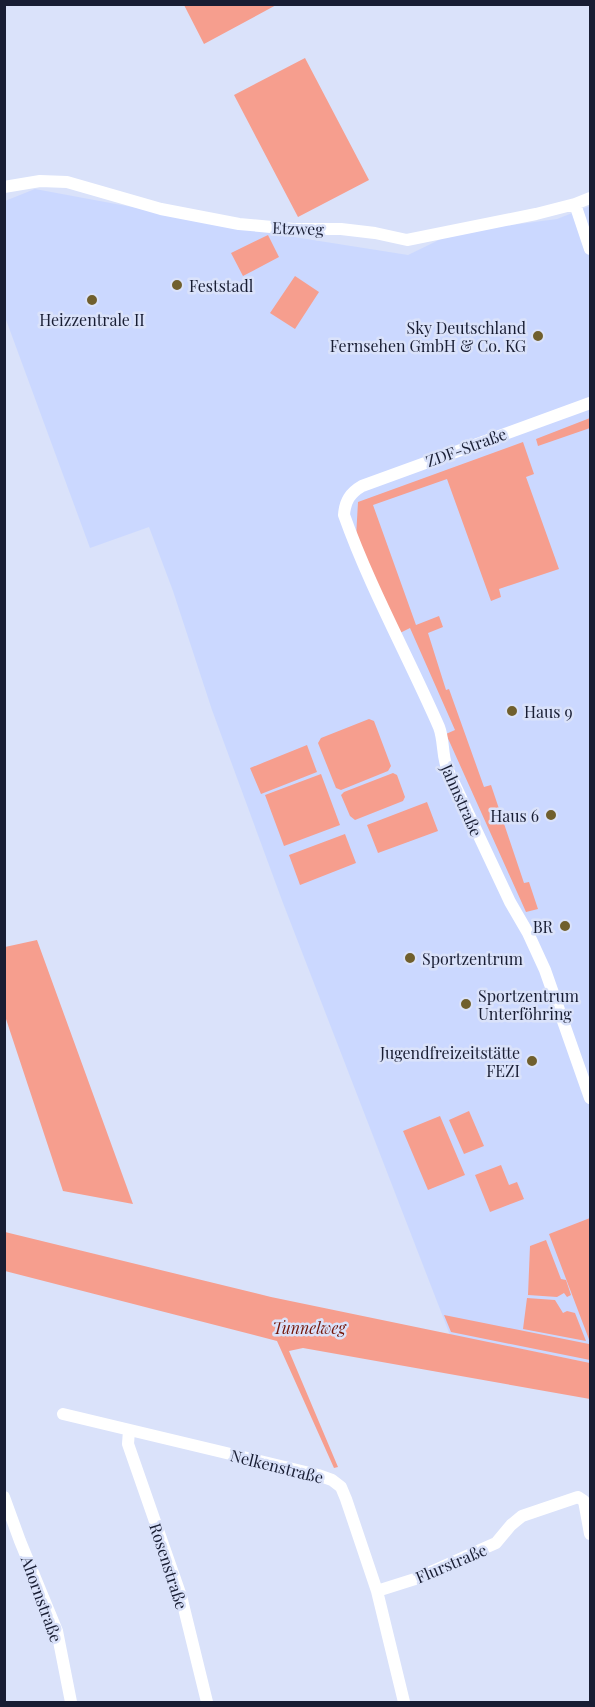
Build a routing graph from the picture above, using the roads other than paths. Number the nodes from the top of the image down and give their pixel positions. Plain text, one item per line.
1 (4, 187) edge
2 (591, 198) edge
3 (575, 204) junction
4 (591, 249) edge
5 (591, 403) edge
6 (346, 500) joint
7 (591, 1098) edge
8 (63, 1414) dead end
9 (129, 1430) junction
10 (4, 1497) edge
11 (591, 1534) edge
12 (377, 1591) junction
13 (71, 1702) edge
14 (207, 1702) edge
15 (404, 1702) edge

1 - 3 street, Etzweg
2 - 3 street, Etzweg
3 - 4 street
5 - 6 street, ZDF-Straße
6 - 7 street, Jahnstraße
8 - 9 street, Nelkenstraße
9 - 12 street, Nelkenstraße
9 - 14 street, Rosenstraße
10 - 13 street, Ahornstraße
11 - 12 street, Flurstraße
12 - 15 street, Nelkenstraße

